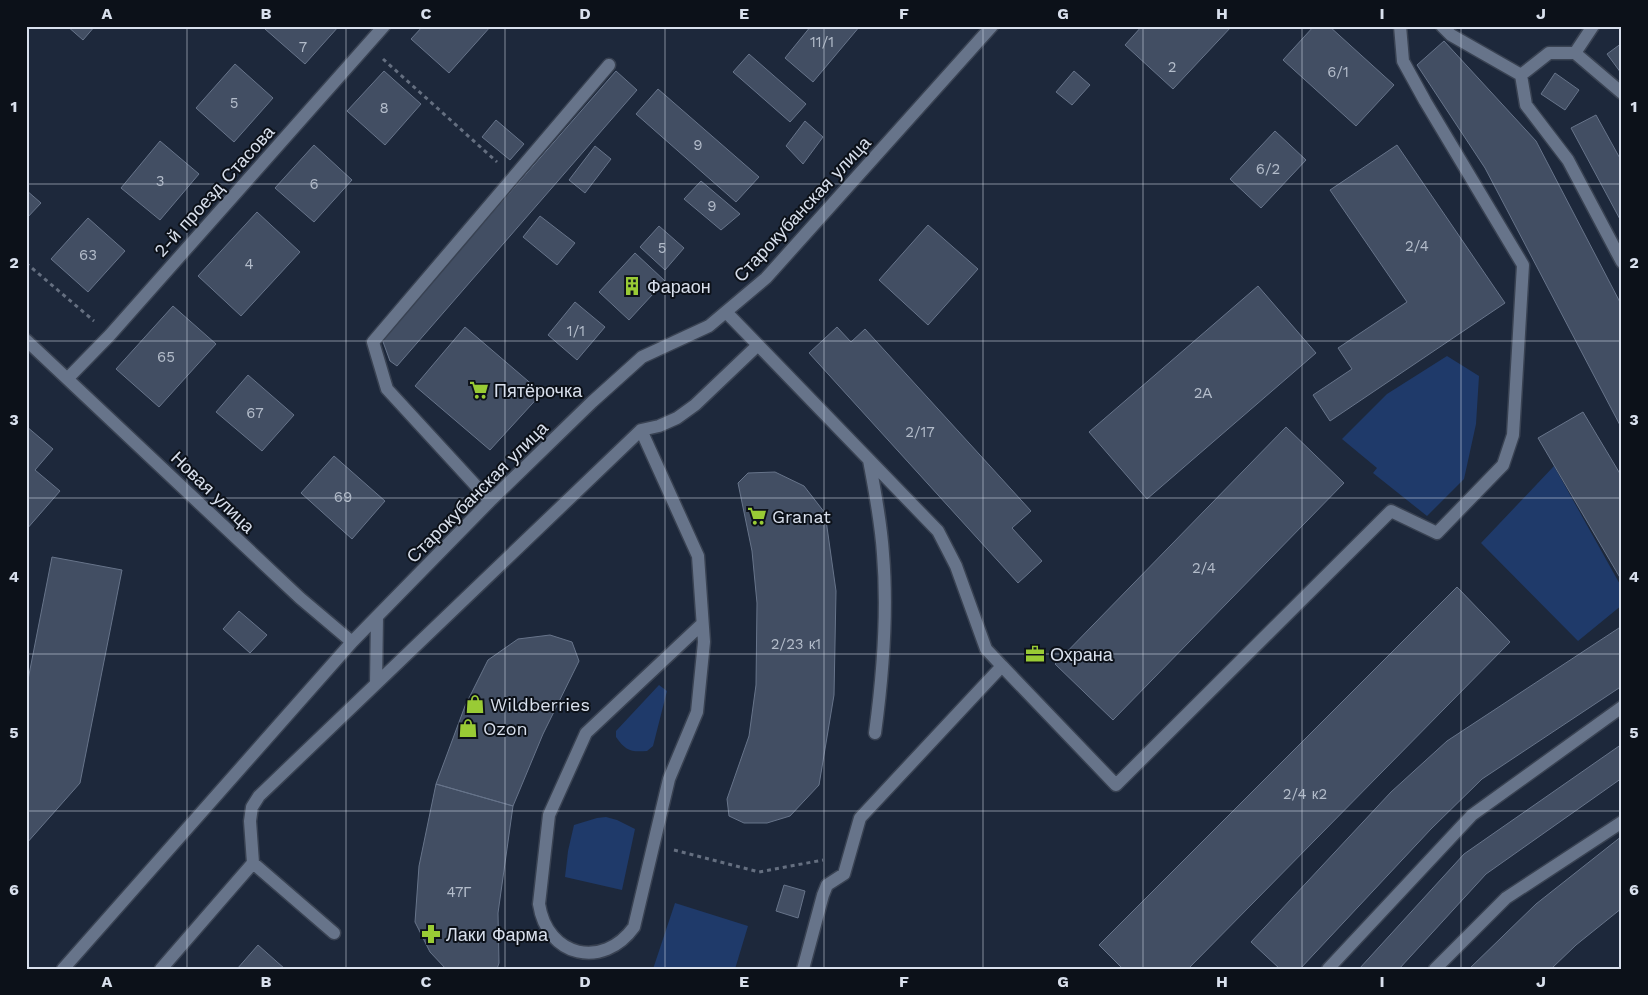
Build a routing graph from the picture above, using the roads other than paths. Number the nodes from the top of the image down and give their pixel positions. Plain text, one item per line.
1 (384, 26) edge
2 (992, 26) edge
3 (1400, 26) edge
4 (1442, 26) edge
5 (1593, 26) edge
6 (1575, 52) junction
7 (610, 65) dead end
8 (1521, 75) junction
9 (1622, 94) edge
10 (1622, 262) edge
11 (726, 312) junction
12 (26, 340) edge
13 (758, 345) junction
14 (68, 378) junction
15 (641, 430) junction
16 (870, 460) junction
17 (490, 501) junction
18 (377, 617) junction
19 (702, 624) junction
20 (352, 642) junction
21 (1002, 666) junction
22 (376, 684) junction
23 (1622, 707) edge
24 (875, 733) dead end
25 (1622, 822) edge
26 (253, 863) junction
27 (334, 933) dead end
28 (63, 969) edge
29 (161, 969) edge
30 (803, 969) edge
31 (1328, 969) edge
32 (1435, 969) edge

1 - 14 street, 2-й проезд Стасова
2 - 11 street, Старокубанская улица
3 - 21 street
4 - 8 street
5 - 6 street
6 - 8 street
6 - 9 street
7 - 17 street
8 - 10 street
11 - 13 street
11 - 17 street, Старокубанская улица
12 - 14 street, Новая улица
13 - 15 street
13 - 16 street
14 - 20 street, Новая улица
15 - 19 street
15 - 22 street
16 - 21 street
16 - 24 street
17 - 18 street, Старокубанская улица
18 - 20 street
18 - 22 street
19 - 19 street
20 - 28 street
21 - 30 street
22 - 26 street
23 - 31 street
25 - 32 street
26 - 27 street
26 - 29 street

